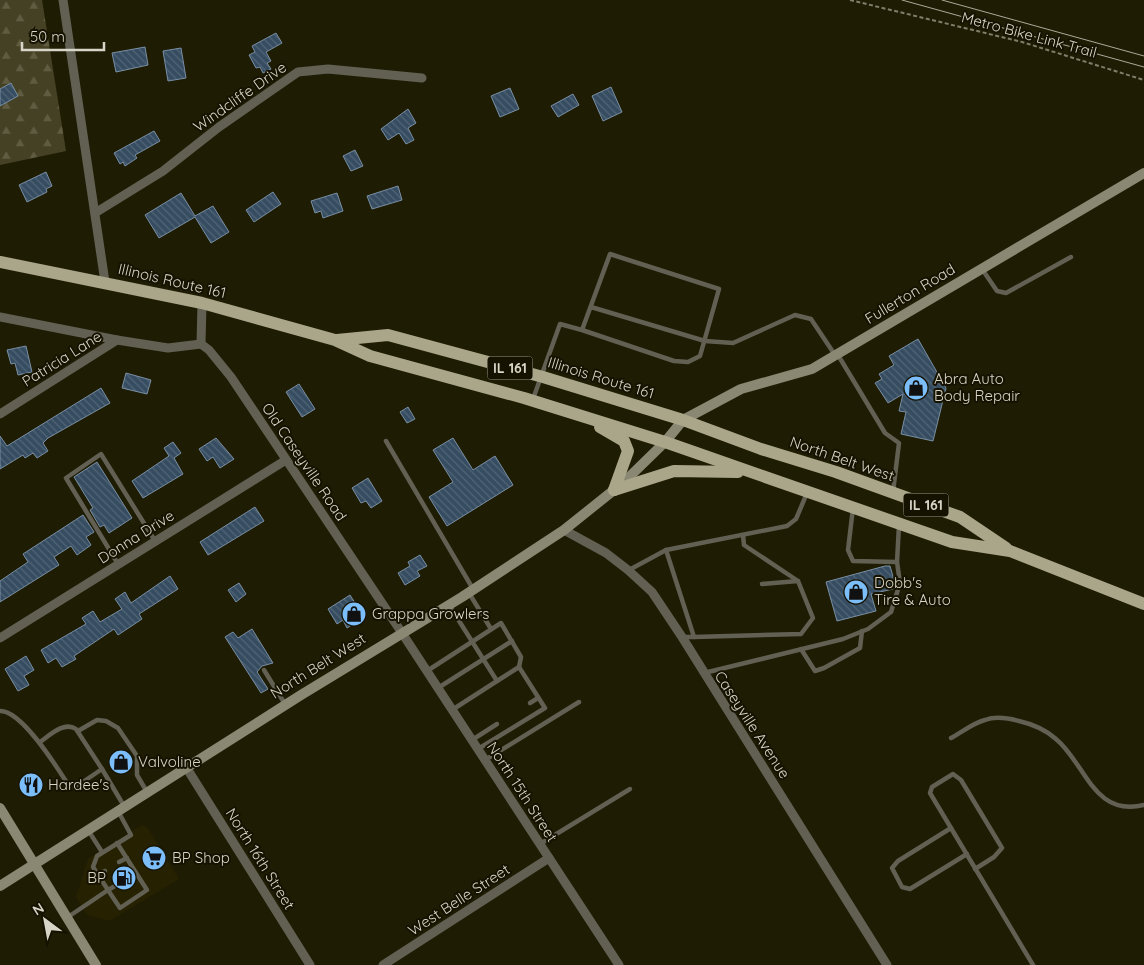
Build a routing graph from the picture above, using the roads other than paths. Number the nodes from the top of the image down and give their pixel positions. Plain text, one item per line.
1 (63, 0) edge
2 (422, 78) dead end
3 (1144, 173) edge
4 (95, 213) junction
5 (1071, 257) dead end
6 (0, 262) edge
7 (981, 268) junction
8 (105, 282) junction
9 (202, 303) junction
10 (591, 306) junction
11 (0, 317) edge
12 (582, 330) junction
13 (117, 340) junction
14 (335, 340) junction
15 (705, 340) junction
16 (201, 344) junction
17 (836, 356) junction
18 (543, 377) junction
19 (533, 401) junction
20 (0, 414) edge
21 (582, 416) junction
22 (683, 420) junction
23 (386, 441) dead end
24 (665, 442) junction
25 (286, 460) junction
26 (755, 473) junction
27 (614, 490) junction
28 (808, 491) junction
29 (892, 494) junction
30 (853, 507) junction
31 (899, 524) junction
32 (564, 530) junction
33 (743, 535) junction
34 (155, 541) junction
35 (744, 545) junction
36 (666, 550) junction
37 (1010, 551) junction
38 (746, 554) dead end
39 (897, 562) junction
40 (118, 564) junction
41 (628, 570) junction
42 (798, 581) junction
43 (762, 584) dead end
44 (471, 592) junction
45 (1144, 604) edge
46 (449, 605) junction
47 (492, 629) junction
48 (862, 631) junction
49 (402, 633) junction
50 (0, 637) edge
51 (682, 637) junction
52 (694, 637) junction
53 (512, 641) junction
54 (472, 642) junction
55 (801, 649) junction
56 (483, 659) junction
57 (519, 667) junction
58 (264, 670) dead end
59 (427, 671) junction
60 (703, 674) junction
61 (497, 681) junction
62 (438, 688) junction
63 (538, 698) junction
64 (579, 702) dead end
65 (530, 703) dead end
66 (286, 705) junction
67 (452, 710) junction
68 (0, 711) edge
69 (497, 724) dead end
70 (78, 731) junction
71 (951, 738) dead end
72 (472, 740) junction
73 (40, 742) junction
74 (478, 749) junction
75 (485, 760) junction
76 (186, 767) junction
77 (102, 769) junction
78 (630, 789) dead end
79 (147, 792) junction
80 (1144, 806) edge
81 (0, 808) edge
82 (121, 809) junction
83 (952, 828) junction
84 (88, 830) junction
85 (117, 843) junction
86 (540, 844) junction
87 (102, 852) junction
88 (967, 854) junction
89 (127, 858) junction
90 (549, 858) junction
91 (119, 862) dead end
92 (34, 864) junction
93 (976, 869) junction
94 (106, 871) dead end
95 (136, 873) junction
96 (98, 875) junction
97 (129, 877) dead end
98 (0, 886) edge
99 (115, 886) dead end
100 (108, 890) junction
101 (67, 918) junction
102 (96, 965) edge
103 (310, 965) edge
104 (383, 965) edge
105 (619, 965) edge
106 (887, 965) edge
107 (1033, 965) edge

1 - 4 street
2 - 4 street, Windcliffe Drive
3 - 7 main road, Fullerton Road
4 - 8 street
5 - 7 lane
6 - 8 main road, Illinois Route 161 / IL 161
7 - 17 main road, Fullerton Road
8 - 9 main road, Illinois Route 161 / IL 161
9 - 14 main road, Illinois Route 161 / IL 161
9 - 16 street
10 - 12 lane
10 - 15 lane
10 - 15 lane
11 - 13 street
12 - 15 lane
12 - 18 lane
13 - 16 street, Patricia Lane
13 - 20 street, Patricia Lane
14 - 18 main road, Illinois Route 161 / IL 161
14 - 19 main road, Illinois Route 161 / IL 161
15 - 17 lane
16 - 25 street, Old Caseyville Road
17 - 22 main road, Fullerton Road
17 - 29 lane
18 - 19 lane
18 - 22 main road, Illinois Route 161 / IL 161
19 - 21 main road, Illinois Route 161 / IL 161
21 - 24 main road, Illinois Route 161 / IL 161
21 - 27 main road
22 - 24 main road, North Belt West
22 - 29 main road, North Belt West / IL 161
23 - 44 lane
24 - 26 main road, North Belt West / IL 161
24 - 27 main road, North Belt West
25 - 34 street, Donna Drive
25 - 49 street, Old Caseyville Road
26 - 27 main road
26 - 28 main road, North Belt West / IL 161
27 - 32 main road, North Belt West
28 - 30 main road, North Belt West / IL 161
28 - 33 lane
29 - 37 main road, North Belt West / IL 161
30 - 31 main road, North Belt West / IL 161
30 - 39 lane
31 - 37 main road, North Belt West / IL 161
31 - 39 lane
32 - 41 street, Caseyville Avenue
32 - 44 main road, North Belt West
33 - 35 lane
33 - 36 lane
34 - 40 street, Donna Drive
34 - 40 lane
35 - 38 lane
35 - 42 lane
36 - 41 lane
36 - 52 lane
37 - 45 main road, North Belt West / IL 161
39 - 48 lane
40 - 50 street, Donna Drive
41 - 51 street, Caseyville Avenue
42 - 43 lane
42 - 52 lane
44 - 46 main road, North Belt West
44 - 47 lane
46 - 49 main road, North Belt West
46 - 54 lane
47 - 53 lane
47 - 54 lane
48 - 55 lane
48 - 55 lane
49 - 59 street, North 15th Street
49 - 66 main road, North Belt West
51 - 52 lane
51 - 60 street, Caseyville Avenue
53 - 56 lane
53 - 57 lane
54 - 56 lane
54 - 59 lane
55 - 60 lane
56 - 61 lane
56 - 62 lane
57 - 61 lane
57 - 63 lane
58 - 66 lane
59 - 62 street, North 15th Street
60 - 106 street, Caseyville Avenue
61 - 67 lane
62 - 67 street, North 15th Street
63 - 65 lane
63 - 74 lane
64 - 75 lane
66 - 76 main road, North Belt West
67 - 72 street, North 15th Street
68 - 73 lane
69 - 72 lane
70 - 73 lane
70 - 77 lane
70 - 79 lane
71 - 80 lane
72 - 74 street, North 15th Street
73 - 77 lane
74 - 75 street, North 15th Street
75 - 86 street, North 15th Street
76 - 79 main road, North Belt West
76 - 103 street, North 16th Street
77 - 82 lane
78 - 86 lane
79 - 82 main road, North Belt West
81 - 92 main road
82 - 84 main road, North Belt West
82 - 85 lane
83 - 88 lane
83 - 88 lane
83 - 93 lane
84 - 87 lane
84 - 92 main road, North Belt West
85 - 87 lane
85 - 89 lane
86 - 90 street, North 15th Street
87 - 96 lane
88 - 93 lane
89 - 91 lane
89 - 95 lane
90 - 104 street, West Belle Street
90 - 105 street, North 15th Street
92 - 98 main road, North Belt West
92 - 101 main road
93 - 107 lane
94 - 96 lane
95 - 97 lane
95 - 100 lane
96 - 100 lane
99 - 100 lane
100 - 101 lane
101 - 102 main road

